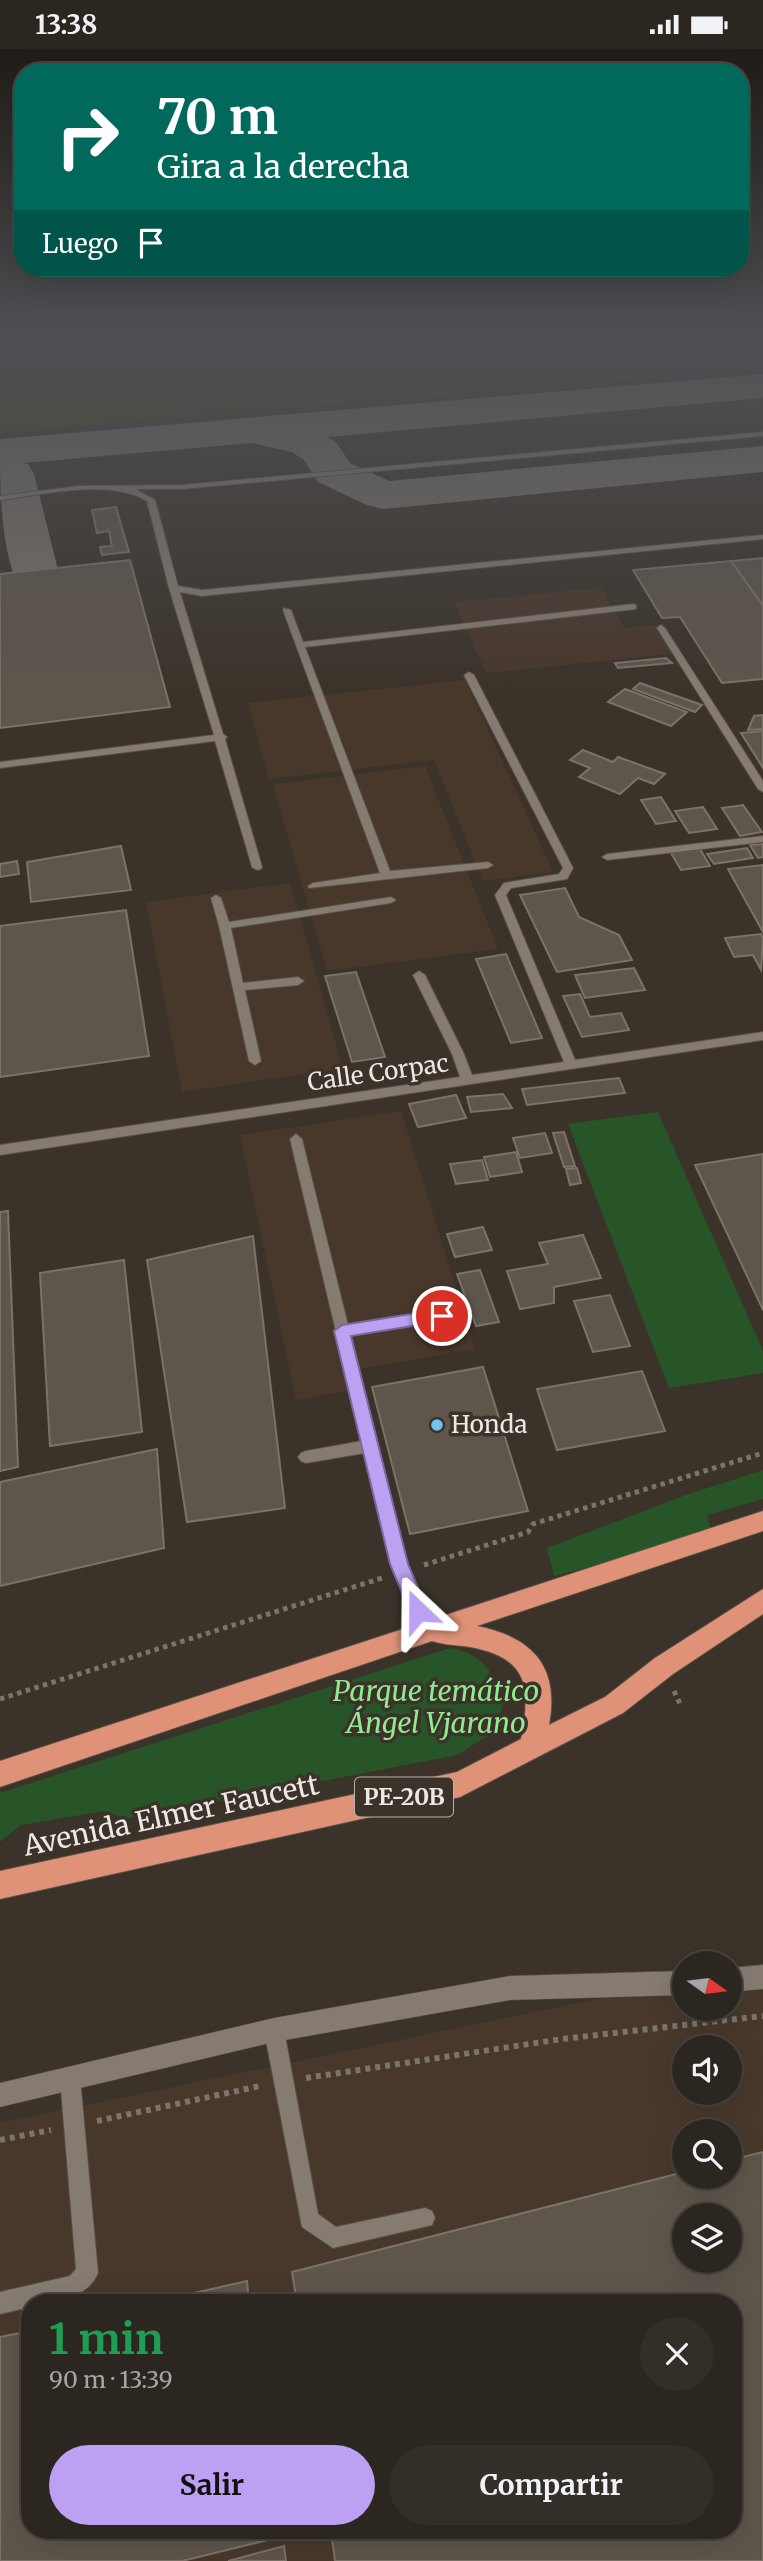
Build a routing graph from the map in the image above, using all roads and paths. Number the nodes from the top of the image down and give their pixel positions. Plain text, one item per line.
1 (515, 457) edge
2 (115, 487) junction
3 (0, 498) edge
4 (763, 537) edge
5 (173, 588) junction
6 (632, 607) dead end
7 (287, 610) dead end
8 (660, 628) dead end
9 (301, 645) junction
10 (469, 675) dead end
11 (222, 737) junction
12 (0, 765) edge
13 (763, 789) edge
14 (763, 839) edge
15 (607, 857) dead end
16 (488, 865) dead end
17 (257, 867) dead end
18 (386, 875) junction
19 (313, 886) dead end
20 (216, 898) dead end
21 (391, 899) dead end
22 (225, 926) junction
23 (419, 975) dead end
24 (298, 981) dead end
25 (239, 987) junction
26 (763, 1036) edge
27 (255, 1061) dead end
28 (571, 1065) junction
29 (468, 1081) junction
30 (296, 1139) dead end
31 (0, 1150) edge
32 (442, 1316) dead end
33 (342, 1331) junction
34 (370, 1446) junction
35 (306, 1457) dead end
36 (763, 1521) edge
37 (763, 1600) edge
38 (426, 1631) junction
39 (532, 1747) junction
40 (0, 1775) edge
41 (0, 1885) edge
42 (763, 1977) edge
43 (742, 1979) edge
44 (672, 1983) edge
45 (763, 2016) edge
46 (274, 2030) junction
47 (70, 2078) junction
48 (283, 2081) junction
49 (0, 2095) edge
50 (75, 2126) junction
51 (0, 2140) edge
52 (425, 2218) dead end
53 (38, 2294) edge
54 (21, 2298) edge
55 (0, 2303) edge

1 - 2 lane
2 - 3 lane
2 - 5 lane
4 - 5 lane
5 - 11 lane
6 - 9 lane
7 - 9 lane
8 - 13 lane
9 - 18 lane
10 - 28 lane
11 - 12 lane
11 - 17 lane
14 - 15 lane
16 - 18 lane
18 - 19 lane
20 - 22 lane
21 - 22 lane
22 - 25 lane
23 - 29 lane
24 - 25 lane
25 - 27 lane
26 - 28 lane, Calle Corpac
28 - 29 lane, Calle Corpac
29 - 31 lane, Calle Corpac
30 - 33 lane
32 - 33 lane
33 - 34 lane
34 - 35 lane
34 - 38 lane
36 - 38 highway
37 - 39 highway, Avenida Elmer Faucett / PE-20B
38 - 39 highway
38 - 40 highway
39 - 41 highway, Avenida Elmer Faucett / PE-20B
42 - 43 street
44 - 46 street
45 - 48 path
46 - 47 street
46 - 48 lane
47 - 49 street
47 - 50 lane
48 - 50 path
48 - 52 lane
50 - 51 path
50 - 53 lane
54 - 55 lane

